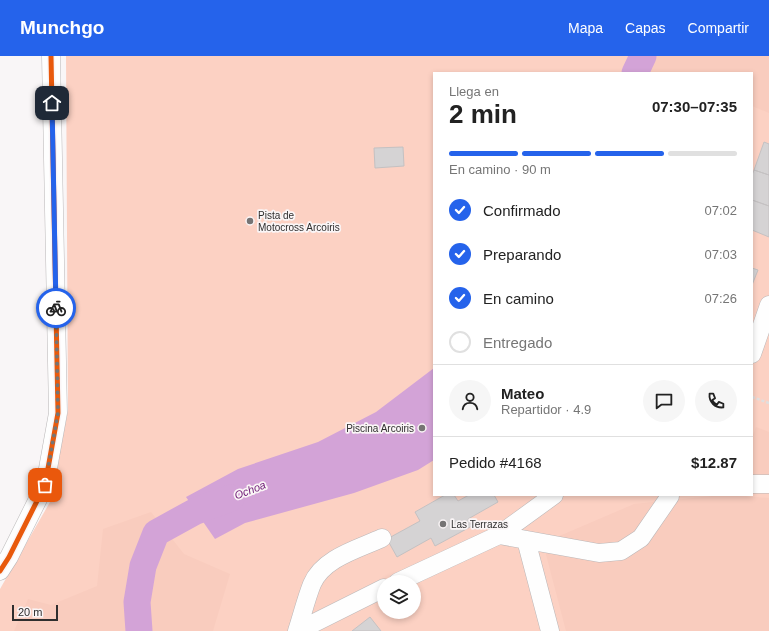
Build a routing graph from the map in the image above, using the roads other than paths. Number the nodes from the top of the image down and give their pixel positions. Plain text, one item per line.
1 (51, 56) edge
2 (769, 304) edge
3 (753, 351) edge
4 (753, 484) edge
5 (769, 484) edge
6 (553, 496) edge
7 (669, 496) edge
8 (499, 535) junction
9 (382, 538) dead end
10 (526, 540) junction
11 (0, 571) edge
12 (413, 575) edge
13 (377, 591) edge
14 (297, 631) edge
15 (550, 631) edge

1 - 11 street
2 - 3 street
4 - 5 street
6 - 8 street
7 - 10 street
8 - 10 street
8 - 12 street
9 - 14 street
10 - 15 street
13 - 14 street

